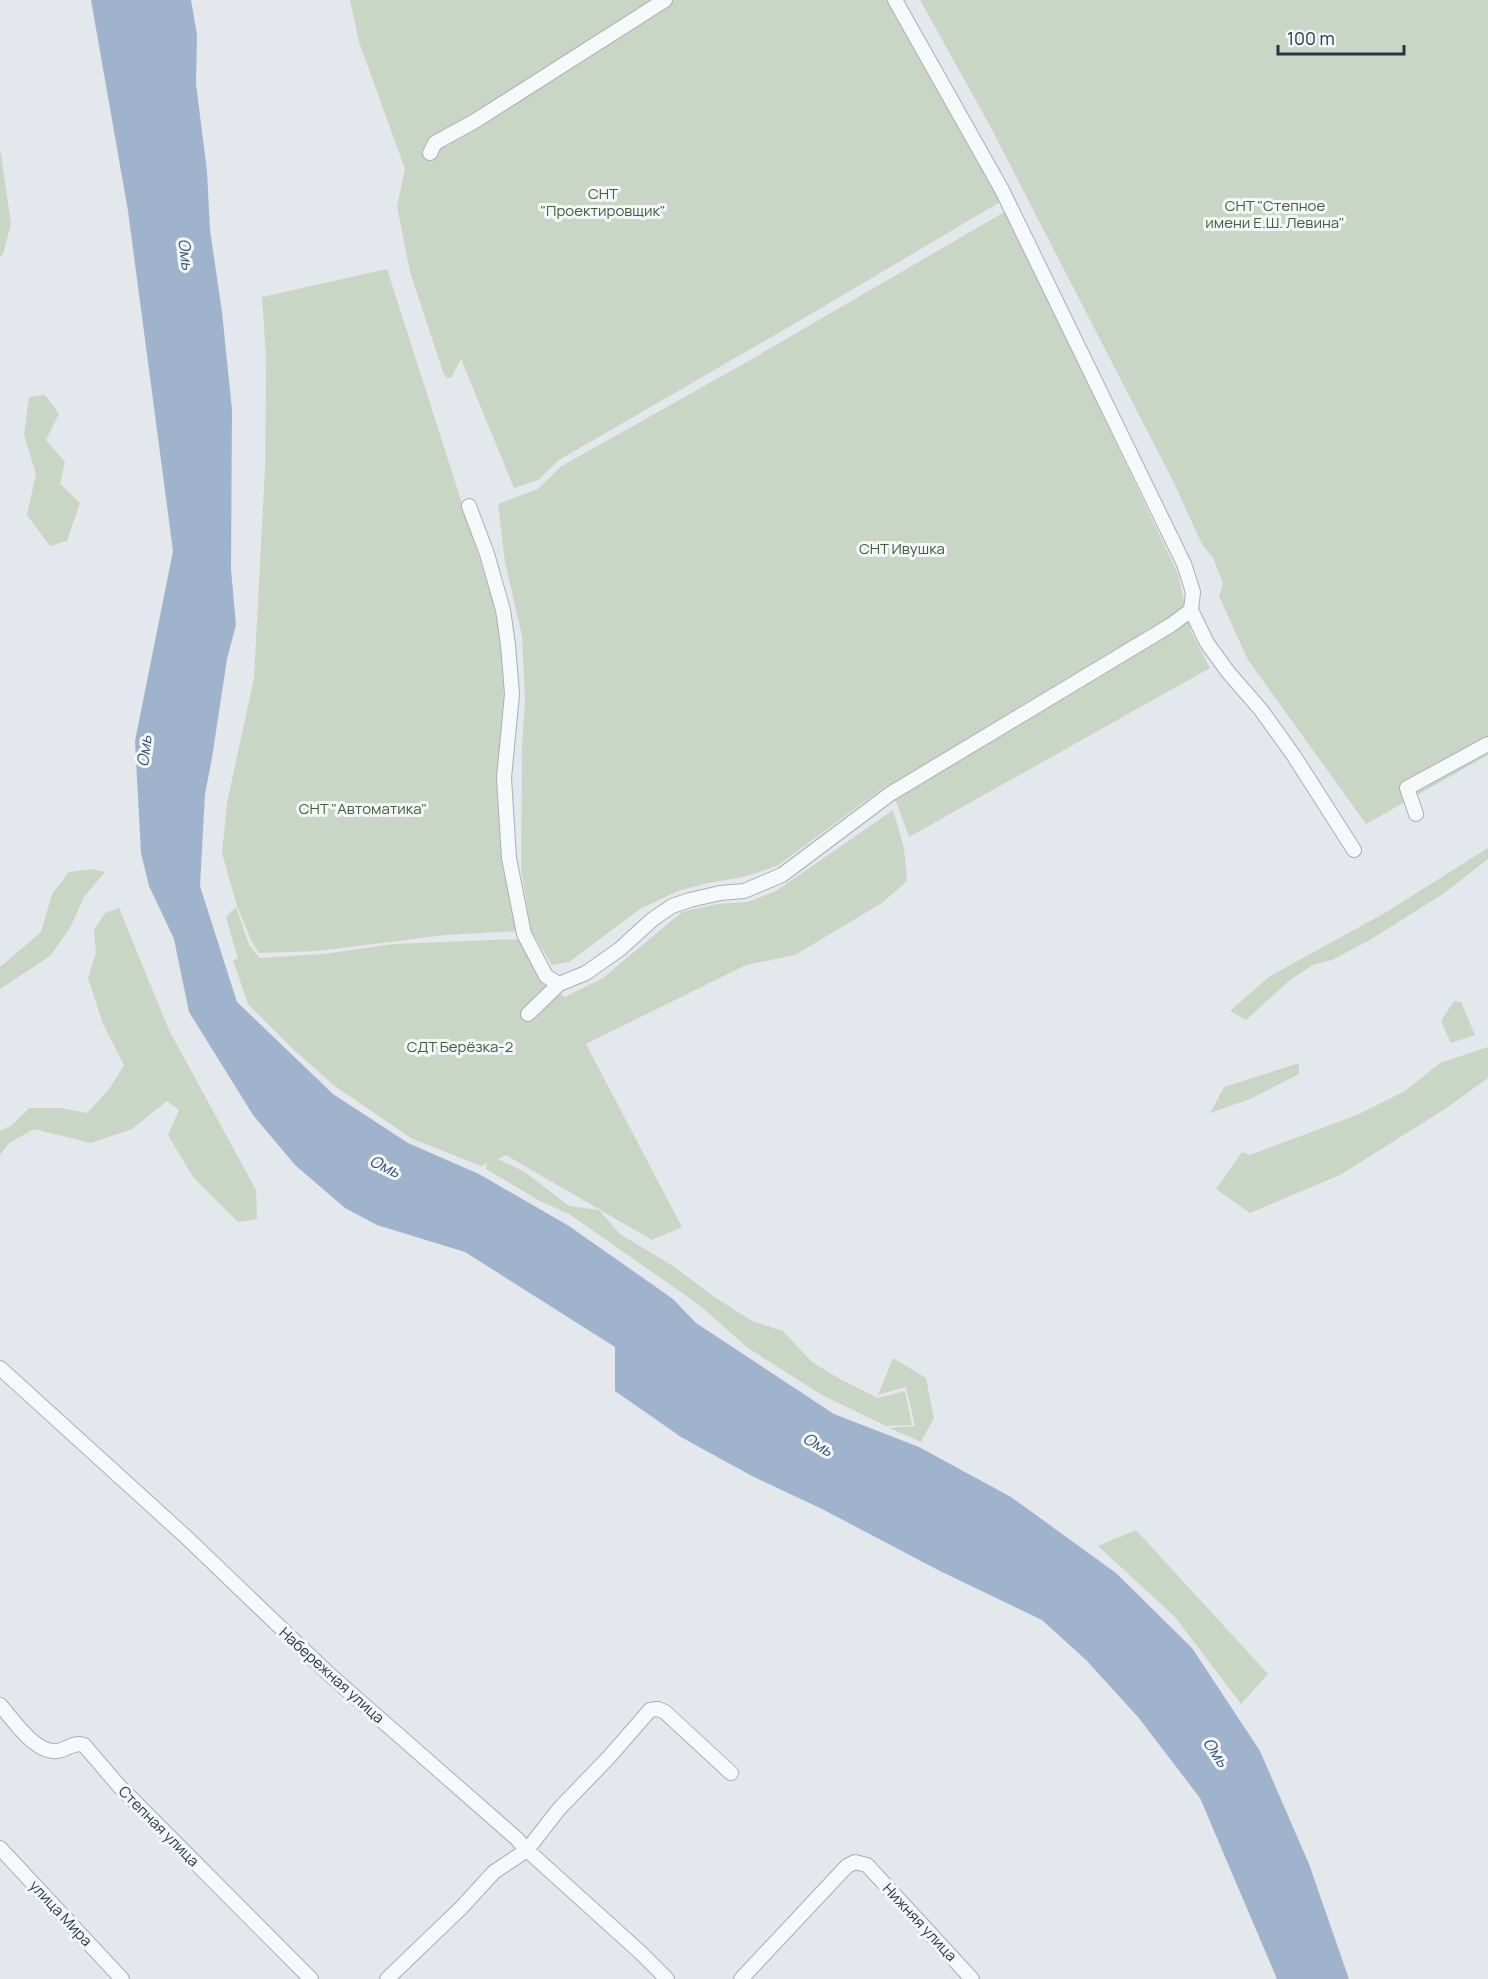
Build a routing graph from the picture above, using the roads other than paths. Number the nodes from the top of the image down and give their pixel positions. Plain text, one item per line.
1 (665, 0) edge
2 (895, 0) edge
3 (430, 153) dead end
4 (469, 506) dead end
5 (1191, 610) junction
6 (1488, 744) edge
7 (1416, 814) dead end
8 (1354, 850) dead end
9 (559, 984) junction
10 (528, 1014) dead end
11 (0, 1368) edge
12 (0, 1705) edge
13 (731, 1773) dead end
14 (0, 1848) edge
15 (527, 1851) junction
16 (122, 1979) edge
17 (311, 1979) edge
18 (387, 1979) edge
19 (667, 1979) edge
20 (741, 1979) edge
21 (972, 1979) edge

1 - 3 street
2 - 5 street
4 - 9 street
5 - 8 street
5 - 9 street
6 - 7 street
9 - 10 street
11 - 15 street, Набережная улица
12 - 17 street, Степная улица
13 - 15 street
14 - 16 street, улица Мира
15 - 18 street
15 - 19 street, Набережная улица
20 - 21 street, Нижняя улица

